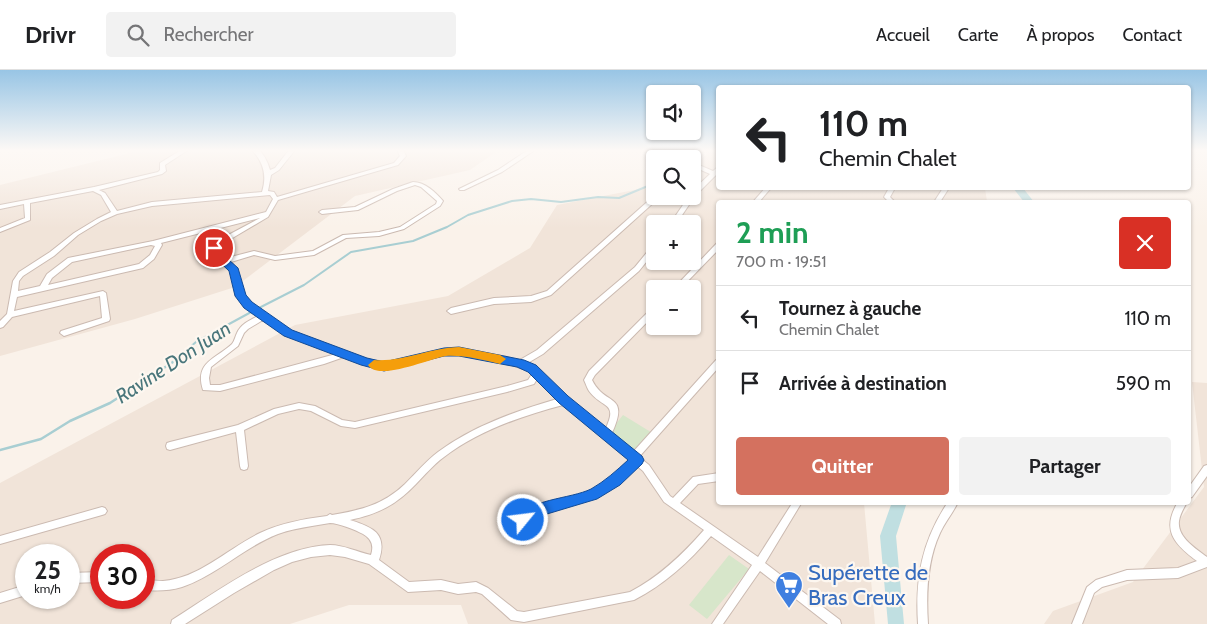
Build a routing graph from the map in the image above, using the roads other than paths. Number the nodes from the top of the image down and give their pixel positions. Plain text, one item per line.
1 (145, 176) edge
2 (268, 176) edge
3 (355, 176) edge
4 (490, 176) edge
5 (710, 176) edge
6 (701, 186) edge
7 (94, 189) junction
8 (462, 189) dead end
9 (766, 190) edge
10 (265, 192) junction
11 (276, 199) junction
12 (758, 200) edge
13 (27, 202) junction
14 (648, 205) edge
15 (0, 207) edge
16 (322, 212) dead end
17 (115, 213) junction
18 (268, 213) junction
19 (0, 230) edge
20 (154, 243) junction
21 (716, 248) edge
22 (646, 258) edge
23 (226, 261) junction
24 (685, 280) edge
25 (42, 289) junction
26 (14, 295) junction
27 (451, 311) dead end
28 (10, 315) junction
29 (263, 315) junction
30 (646, 319) edge
31 (0, 326) edge
32 (64, 333) dead end
33 (345, 354) junction
34 (520, 363) junction
35 (716, 366) edge
36 (537, 374) junction
37 (564, 400) junction
38 (240, 428) junction
39 (607, 435) junction
40 (170, 446) dead end
41 (636, 459) junction
42 (244, 466) dead end
43 (1207, 469) edge
44 (716, 477) edge
45 (1191, 491) edge
46 (674, 504) junction
47 (796, 505) edge
48 (952, 505) edge
49 (1181, 505) edge
50 (102, 511) dead end
51 (330, 518) junction
52 (710, 530) junction
53 (0, 540) edge
54 (523, 541) dead end
55 (371, 560) junction
56 (1206, 562) edge
57 (760, 564) junction
58 (155, 587) edge
59 (15, 593) edge
60 (0, 598) edge
61 (176, 624) edge
62 (717, 624) edge
63 (836, 624) edge
64 (923, 624) edge
65 (1077, 624) edge

1 - 7 street
2 - 10 street
3 - 11 street
4 - 8 street
5 - 6 street
7 - 13 street
7 - 17 street
9 - 12 street
10 - 11 street
10 - 17 street
11 - 18 street
13 - 15 street
13 - 19 street
14 - 27 street
16 - 23 street
17 - 26 street
18 - 20 street
18 - 23 street
20 - 25 street
20 - 25 street
21 - 24 street
22 - 34 street
23 - 29 street
25 - 26 street
26 - 28 street
28 - 31 street
28 - 32 street
29 - 33 street
29 - 33 street
30 - 39 street
33 - 34 street
34 - 36 street
35 - 41 street
36 - 37 street
36 - 38 street
37 - 39 street
37 - 51 street
38 - 40 street
38 - 42 street
39 - 41 street
41 - 46 street
41 - 54 street
43 - 45 street
44 - 46 street
46 - 52 street
47 - 57 street
48 - 64 street
49 - 56 street
50 - 53 street
51 - 55 street
51 - 58 street
52 - 55 street
52 - 57 street
55 - 61 street
56 - 65 street
57 - 62 street
57 - 63 street
59 - 60 street

